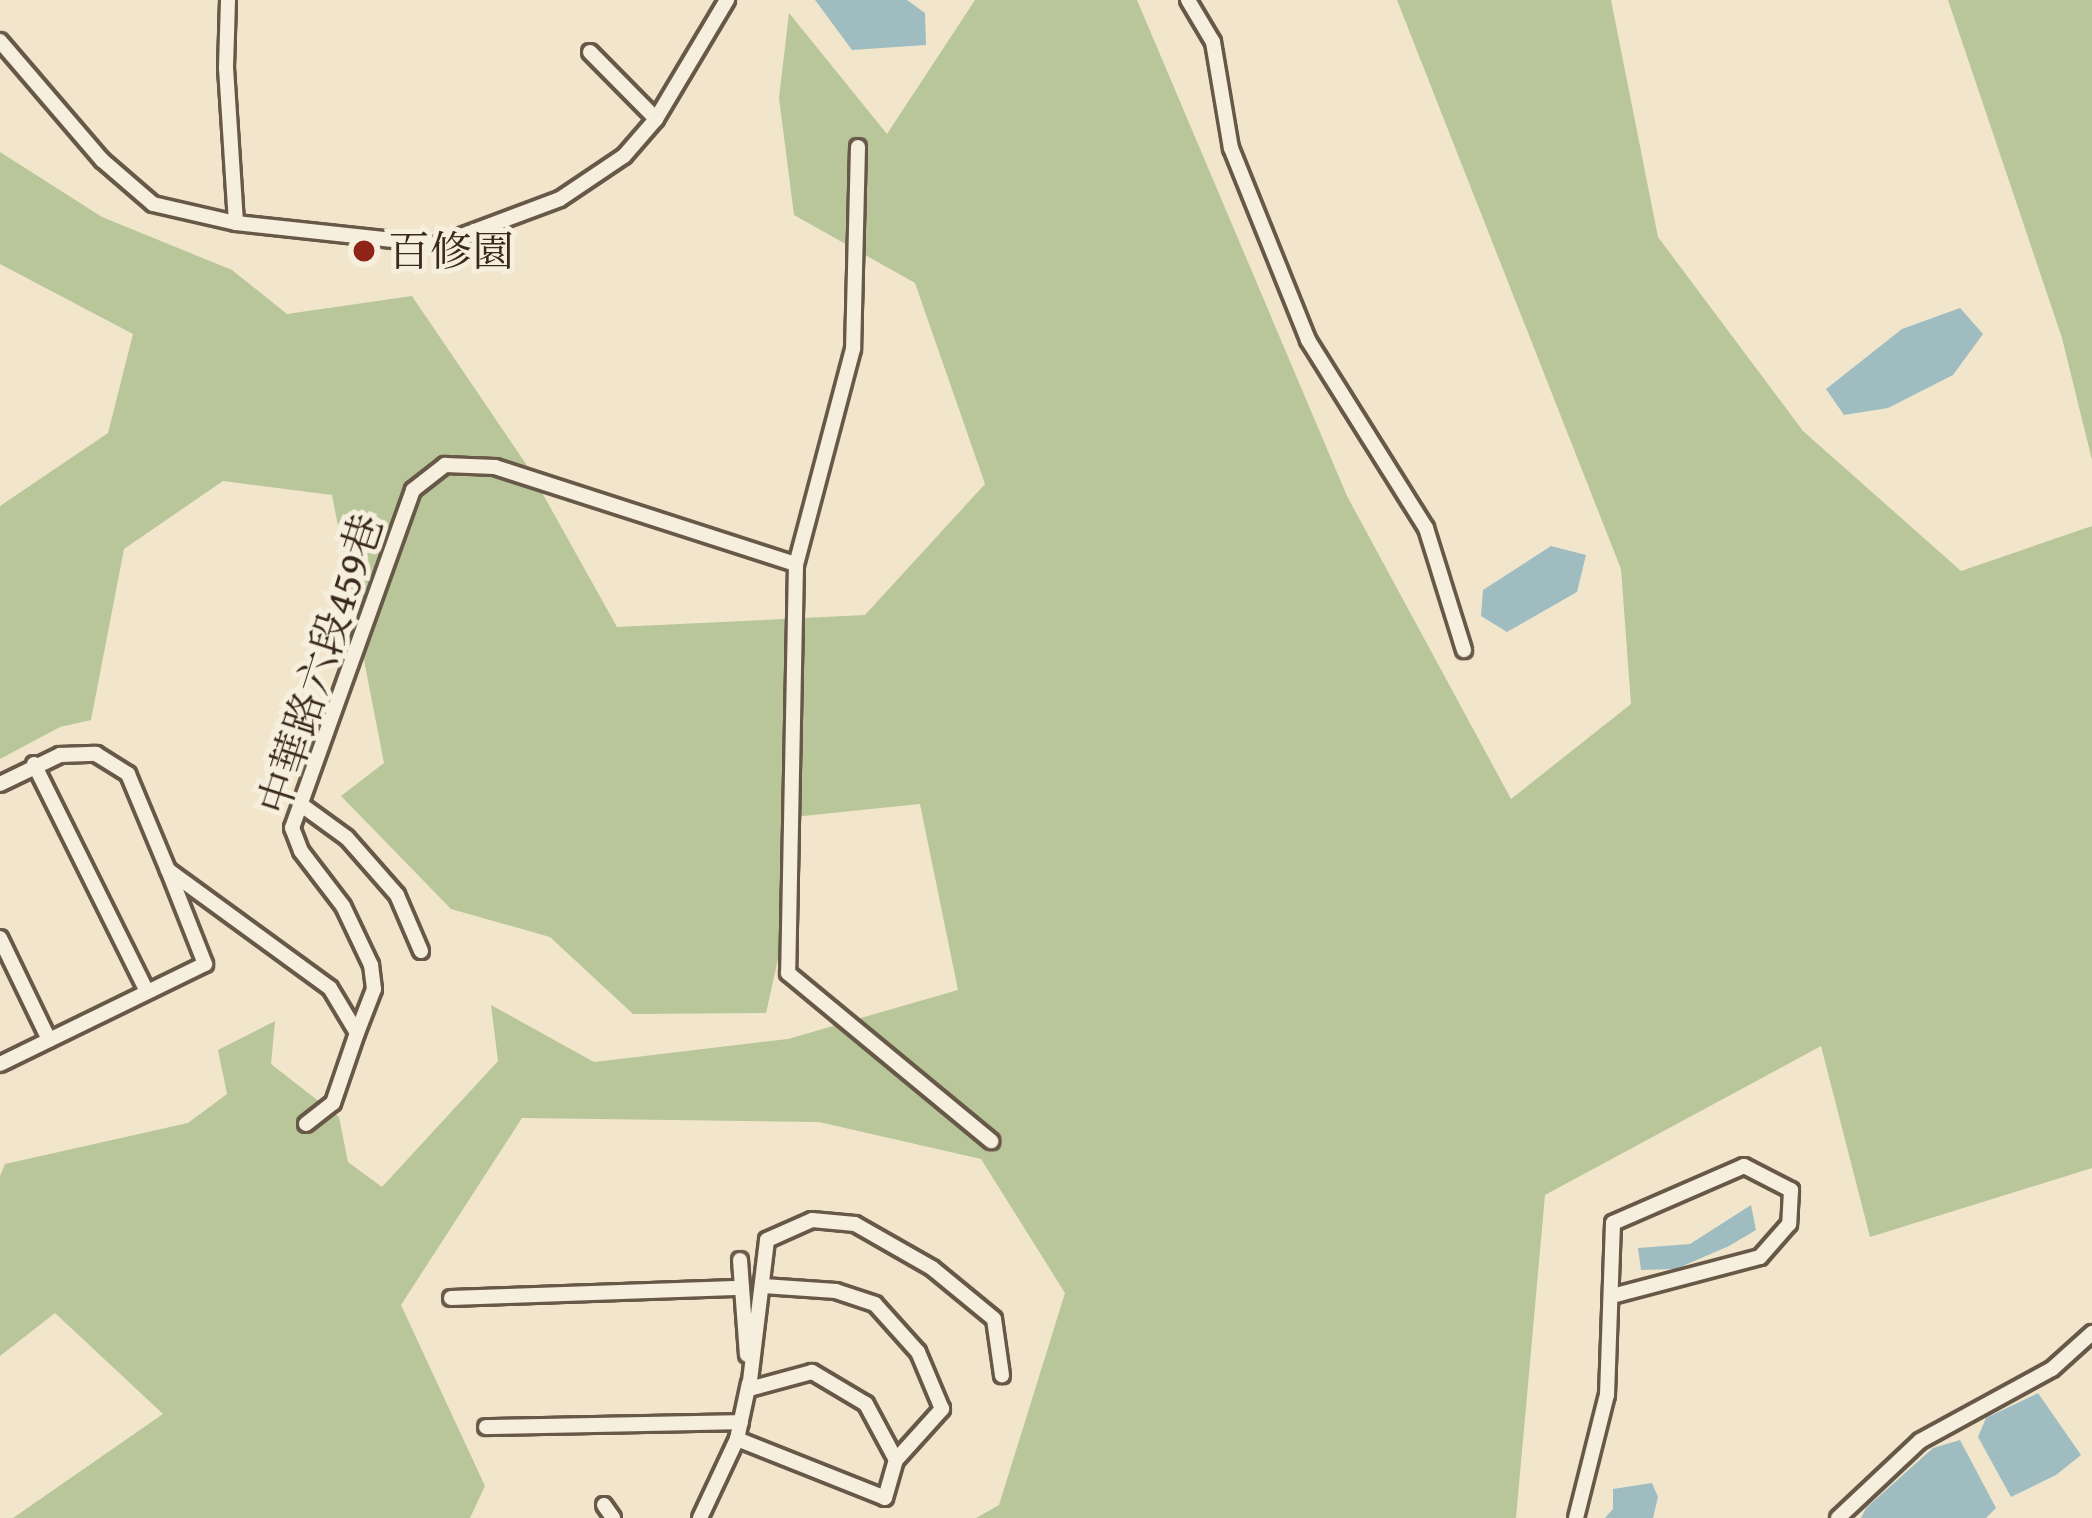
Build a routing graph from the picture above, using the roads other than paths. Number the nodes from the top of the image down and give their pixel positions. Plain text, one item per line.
1 (228, 0) edge
2 (727, 0) edge
3 (1188, 0) edge
4 (0, 41) edge
5 (590, 52) dead end
6 (656, 119) junction
7 (858, 147) dead end
8 (236, 223) junction
9 (796, 564) junction
10 (1463, 650) dead end
11 (34, 764) junction
12 (0, 784) edge
13 (303, 806) junction
14 (168, 870) junction
15 (0, 938) edge
16 (421, 951) dead end
17 (147, 992) junction
18 (357, 1033) junction
19 (49, 1040) junction
20 (0, 1064) edge
21 (306, 1124) dead end
22 (991, 1141) dead end
23 (740, 1260) dead end
24 (763, 1286) junction
25 (742, 1288) junction
26 (1612, 1296) junction
27 (451, 1298) dead end
28 (2092, 1334) edge
29 (1002, 1375) dead end
30 (749, 1389) junction
31 (741, 1422) junction
32 (486, 1427) dead end
33 (737, 1439) junction
34 (896, 1460) junction
35 (700, 1518) edge
36 (1576, 1518) edge
37 (1838, 1518) edge

1 - 8 lane
2 - 6 lane
3 - 10 lane
4 - 8 lane
5 - 6 lane
6 - 8 lane
7 - 9 lane
9 - 13 lane, 中華路六段459巷
9 - 22 lane
11 - 12 lane
11 - 14 lane
11 - 17 lane
13 - 16 lane
13 - 18 lane, 中華路六段459巷
14 - 17 lane
14 - 18 lane
15 - 19 lane
17 - 19 lane
18 - 21 lane, 中華路六段459巷
19 - 20 lane
23 - 25 lane
24 - 29 lane
24 - 30 lane
24 - 34 lane
25 - 27 lane
25 - 30 lane
26 - 26 lane
26 - 36 lane
28 - 37 lane
30 - 31 lane
30 - 34 lane
31 - 32 lane
31 - 33 lane
33 - 34 lane
33 - 35 lane

